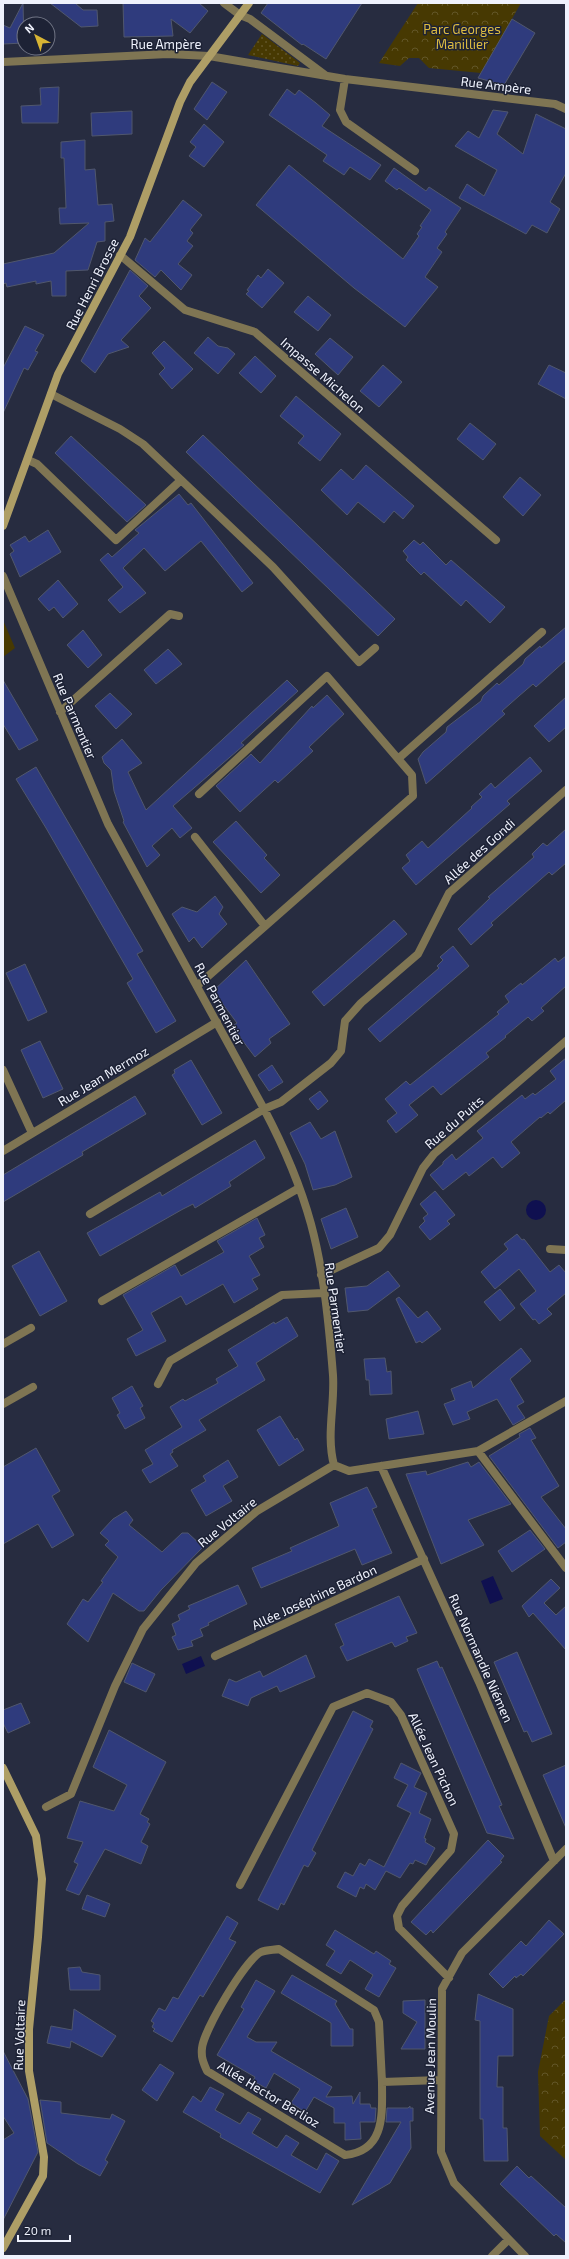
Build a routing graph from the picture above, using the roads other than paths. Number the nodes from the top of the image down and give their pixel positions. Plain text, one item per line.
1 (224, 3) edge
2 (250, 3) edge
3 (240, 15) junction
4 (209, 56) junction
5 (3, 62) edge
6 (328, 76) junction
7 (345, 79) junction
8 (566, 109) edge
9 (415, 171) dead end
10 (120, 254) junction
11 (51, 394) junction
12 (28, 460) junction
13 (180, 481) junction
14 (3, 526) edge
15 (496, 540) dead end
16 (3, 576) edge
17 (180, 616) dead end
18 (542, 632) dead end
19 (375, 648) dead end
20 (60, 712) junction
21 (399, 758) junction
22 (566, 790) edge
23 (199, 794) dead end
24 (195, 837) dead end
25 (265, 926) junction
26 (197, 986) junction
27 (216, 1022) junction
28 (566, 1041) edge
29 (3, 1070) edge
30 (264, 1109) junction
31 (32, 1133) junction
32 (3, 1151) edge
33 (299, 1188) junction
34 (90, 1214) dead end
35 (550, 1249) dead end
36 (566, 1250) edge
37 (321, 1275) junction
38 (323, 1293) junction
39 (102, 1301) dead end
40 (31, 1328) dead end
41 (3, 1344) edge
42 (158, 1384) dead end
43 (33, 1387) dead end
44 (566, 1400) edge
45 (3, 1404) edge
46 (478, 1451) junction
47 (334, 1465) junction
48 (381, 1466) junction
49 (424, 1559) junction
50 (566, 1568) edge
51 (215, 1656) dead end
52 (3, 1768) edge
53 (46, 1807) dead end
54 (566, 1849) edge
55 (554, 1861) junction
56 (240, 1885) dead end
57 (449, 1978) junction
58 (440, 2080) junction
59 (382, 2082) junction
60 (508, 2240) junction
61 (3, 2248) edge
62 (492, 2256) edge
63 (524, 2256) edge

1 - 3 street, Rue Ampère
2 - 3 street, Rue Henri Brosse
3 - 4 street, Rue Henri Brosse
3 - 6 street, Rue Ampère
4 - 5 street, Rue Ampère
4 - 6 street, Rue Ampère
4 - 10 street, Rue Henri Brosse
6 - 7 street, Rue Ampère
7 - 8 street, Rue Ampère
7 - 9 street
10 - 11 street, Rue Henri Brosse
10 - 15 street, Impasse Michelon
11 - 12 street, Rue Henri Brosse
11 - 13 street
12 - 13 street
12 - 14 street, Rue Henri Brosse
13 - 19 street
16 - 20 street, Rue Parmentier
17 - 20 street
18 - 21 street
20 - 26 street, Rue Parmentier
21 - 23 street
21 - 25 street
22 - 30 street, Allée des Gondi
24 - 25 street
25 - 26 street
26 - 27 street, Rue Parmentier
27 - 30 street, Rue Parmentier
27 - 31 street, Rue Jean Mermoz
28 - 37 street, Rue du Puits
29 - 31 street
30 - 33 street, Rue Parmentier
30 - 34 street, Allée des Gondi
31 - 32 street, Rue Jean Mermoz
33 - 37 street, Rue Parmentier
33 - 39 street
35 - 36 street
37 - 38 street, Rue Parmentier
38 - 42 street
38 - 47 street, Rue Parmentier
40 - 41 street
43 - 45 street
44 - 46 street
46 - 48 street
46 - 50 street
47 - 48 street
47 - 53 street, Rue Voltaire
48 - 49 street, Rue Normandie Niémen
49 - 51 street, Allée Joséphine Bardon
49 - 55 street, Rue Normandie Niémen
52 - 61 street, Rue Voltaire
54 - 55 street, Avenue Jean Moulin
55 - 57 street, Avenue Jean Moulin
56 - 57 street, Allée Jean Pichon
57 - 58 street, Avenue Jean Moulin
58 - 59 street
58 - 60 street, Avenue Jean Moulin
59 - 59 street, Allée Hector Berlioz
60 - 62 street
60 - 63 street, Avenue Jean Moulin

